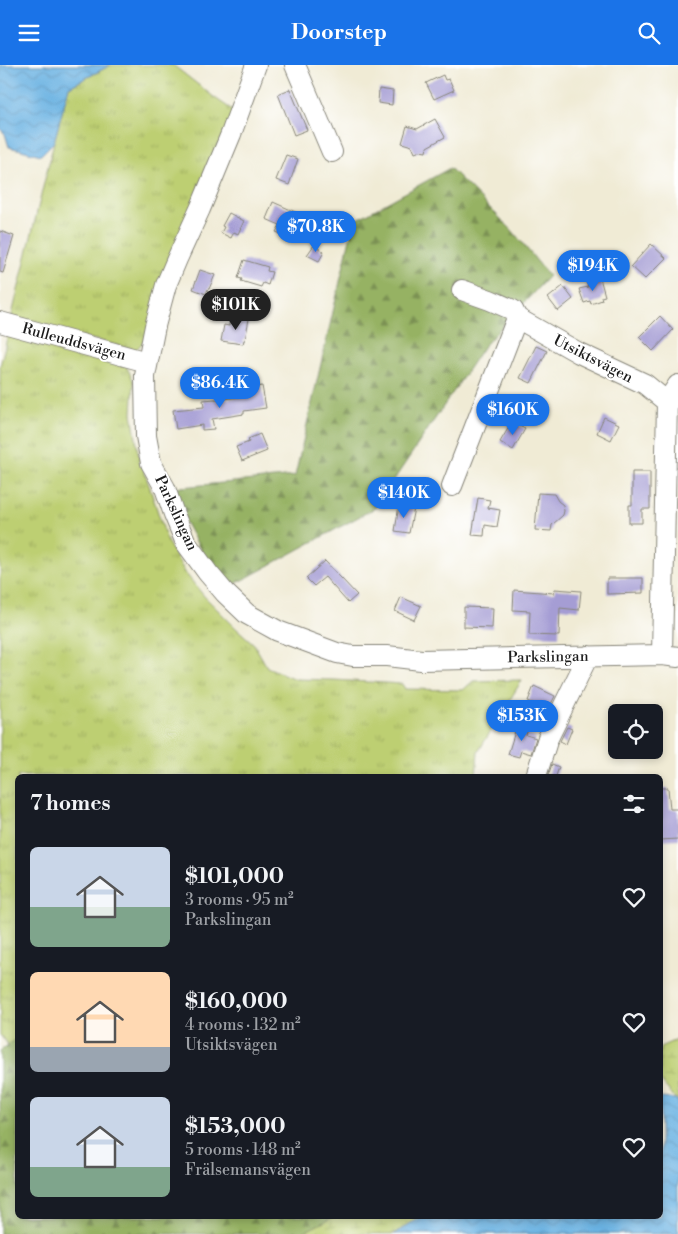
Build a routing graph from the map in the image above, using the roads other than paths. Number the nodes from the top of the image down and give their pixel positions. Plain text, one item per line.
1 (256, 65) edge
2 (295, 65) edge
3 (332, 151) dead end
4 (462, 290) dead end
5 (517, 319) junction
6 (0, 322) edge
7 (147, 362) junction
8 (678, 385) edge
9 (667, 403) junction
10 (452, 486) dead end
11 (588, 656) junction
12 (670, 656) edge
13 (537, 774) edge

1 - 7 street, Parkslingan
2 - 3 street
4 - 5 street, Utsiktsvägen
5 - 9 street, Utsiktsvägen
5 - 10 street
6 - 7 street, Rulleuddsvägen
7 - 11 street, Parkslingan
8 - 9 street
9 - 12 street
11 - 12 street, Parkslingan
11 - 13 street

